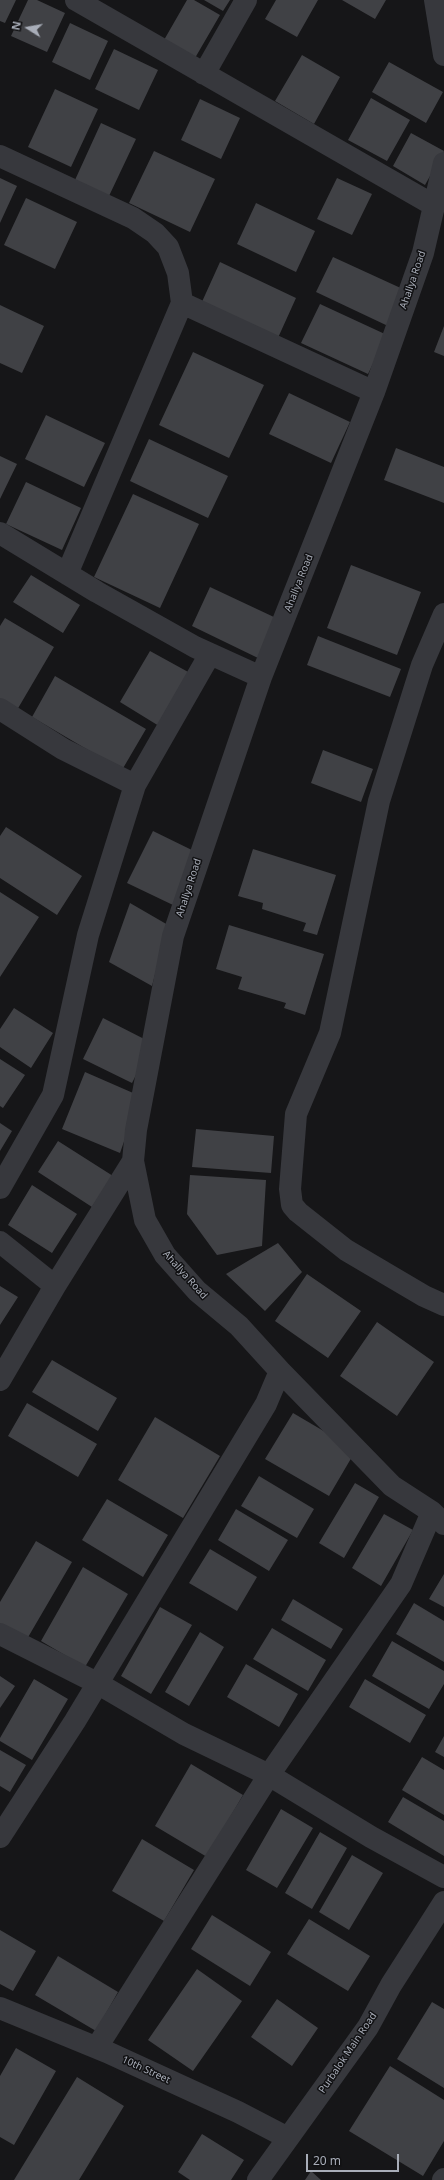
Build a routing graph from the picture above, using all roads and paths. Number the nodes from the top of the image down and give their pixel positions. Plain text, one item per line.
1 (76, 0) edge
2 (246, 0) edge
3 (435, 0) edge
4 (444, 55) edge
5 (204, 74) junction
6 (0, 156) edge
7 (444, 163) edge
8 (435, 206) junction
9 (182, 303) junction
10 (374, 392) junction
11 (0, 533) edge
12 (67, 574) junction
13 (444, 614) edge
14 (210, 654) junction
15 (261, 678) junction
16 (0, 709) edge
17 (135, 785) junction
18 (133, 1161) junction
19 (0, 1188) edge
20 (0, 1242) edge
21 (55, 1286) junction
22 (444, 1305) edge
23 (280, 1372) junction
24 (0, 1380) edge
25 (438, 1518) edge
26 (0, 1634) edge
27 (97, 1683) junction
28 (269, 1775) junction
29 (0, 1837) edge
30 (444, 1877) edge
31 (444, 1902) edge
32 (0, 2008) edge
33 (97, 2047) junction
34 (288, 2138) junction
35 (258, 2180) edge

1 - 5 street
2 - 5 street
3 - 4 street
5 - 8 street
6 - 9 street
7 - 8 street, Ahallya Road
8 - 10 street, Ahallya Road
9 - 10 street
9 - 12 street
10 - 15 street, Ahallya Road
11 - 12 street
12 - 14 street
13 - 22 street
14 - 15 street
14 - 17 street
15 - 18 street, Ahallya Road
16 - 17 street
17 - 19 street
18 - 21 street
18 - 23 street, Ahallya Road
20 - 21 street
21 - 24 street
23 - 25 street, Ahallya Road
23 - 27 street
25 - 28 street
26 - 27 street
27 - 28 street
27 - 29 street
28 - 30 street
28 - 33 street
31 - 34 street, Purbalok Main Road
32 - 33 street, 10th Street
33 - 34 street, 10th Street
34 - 35 street, Purbalok Main Road

